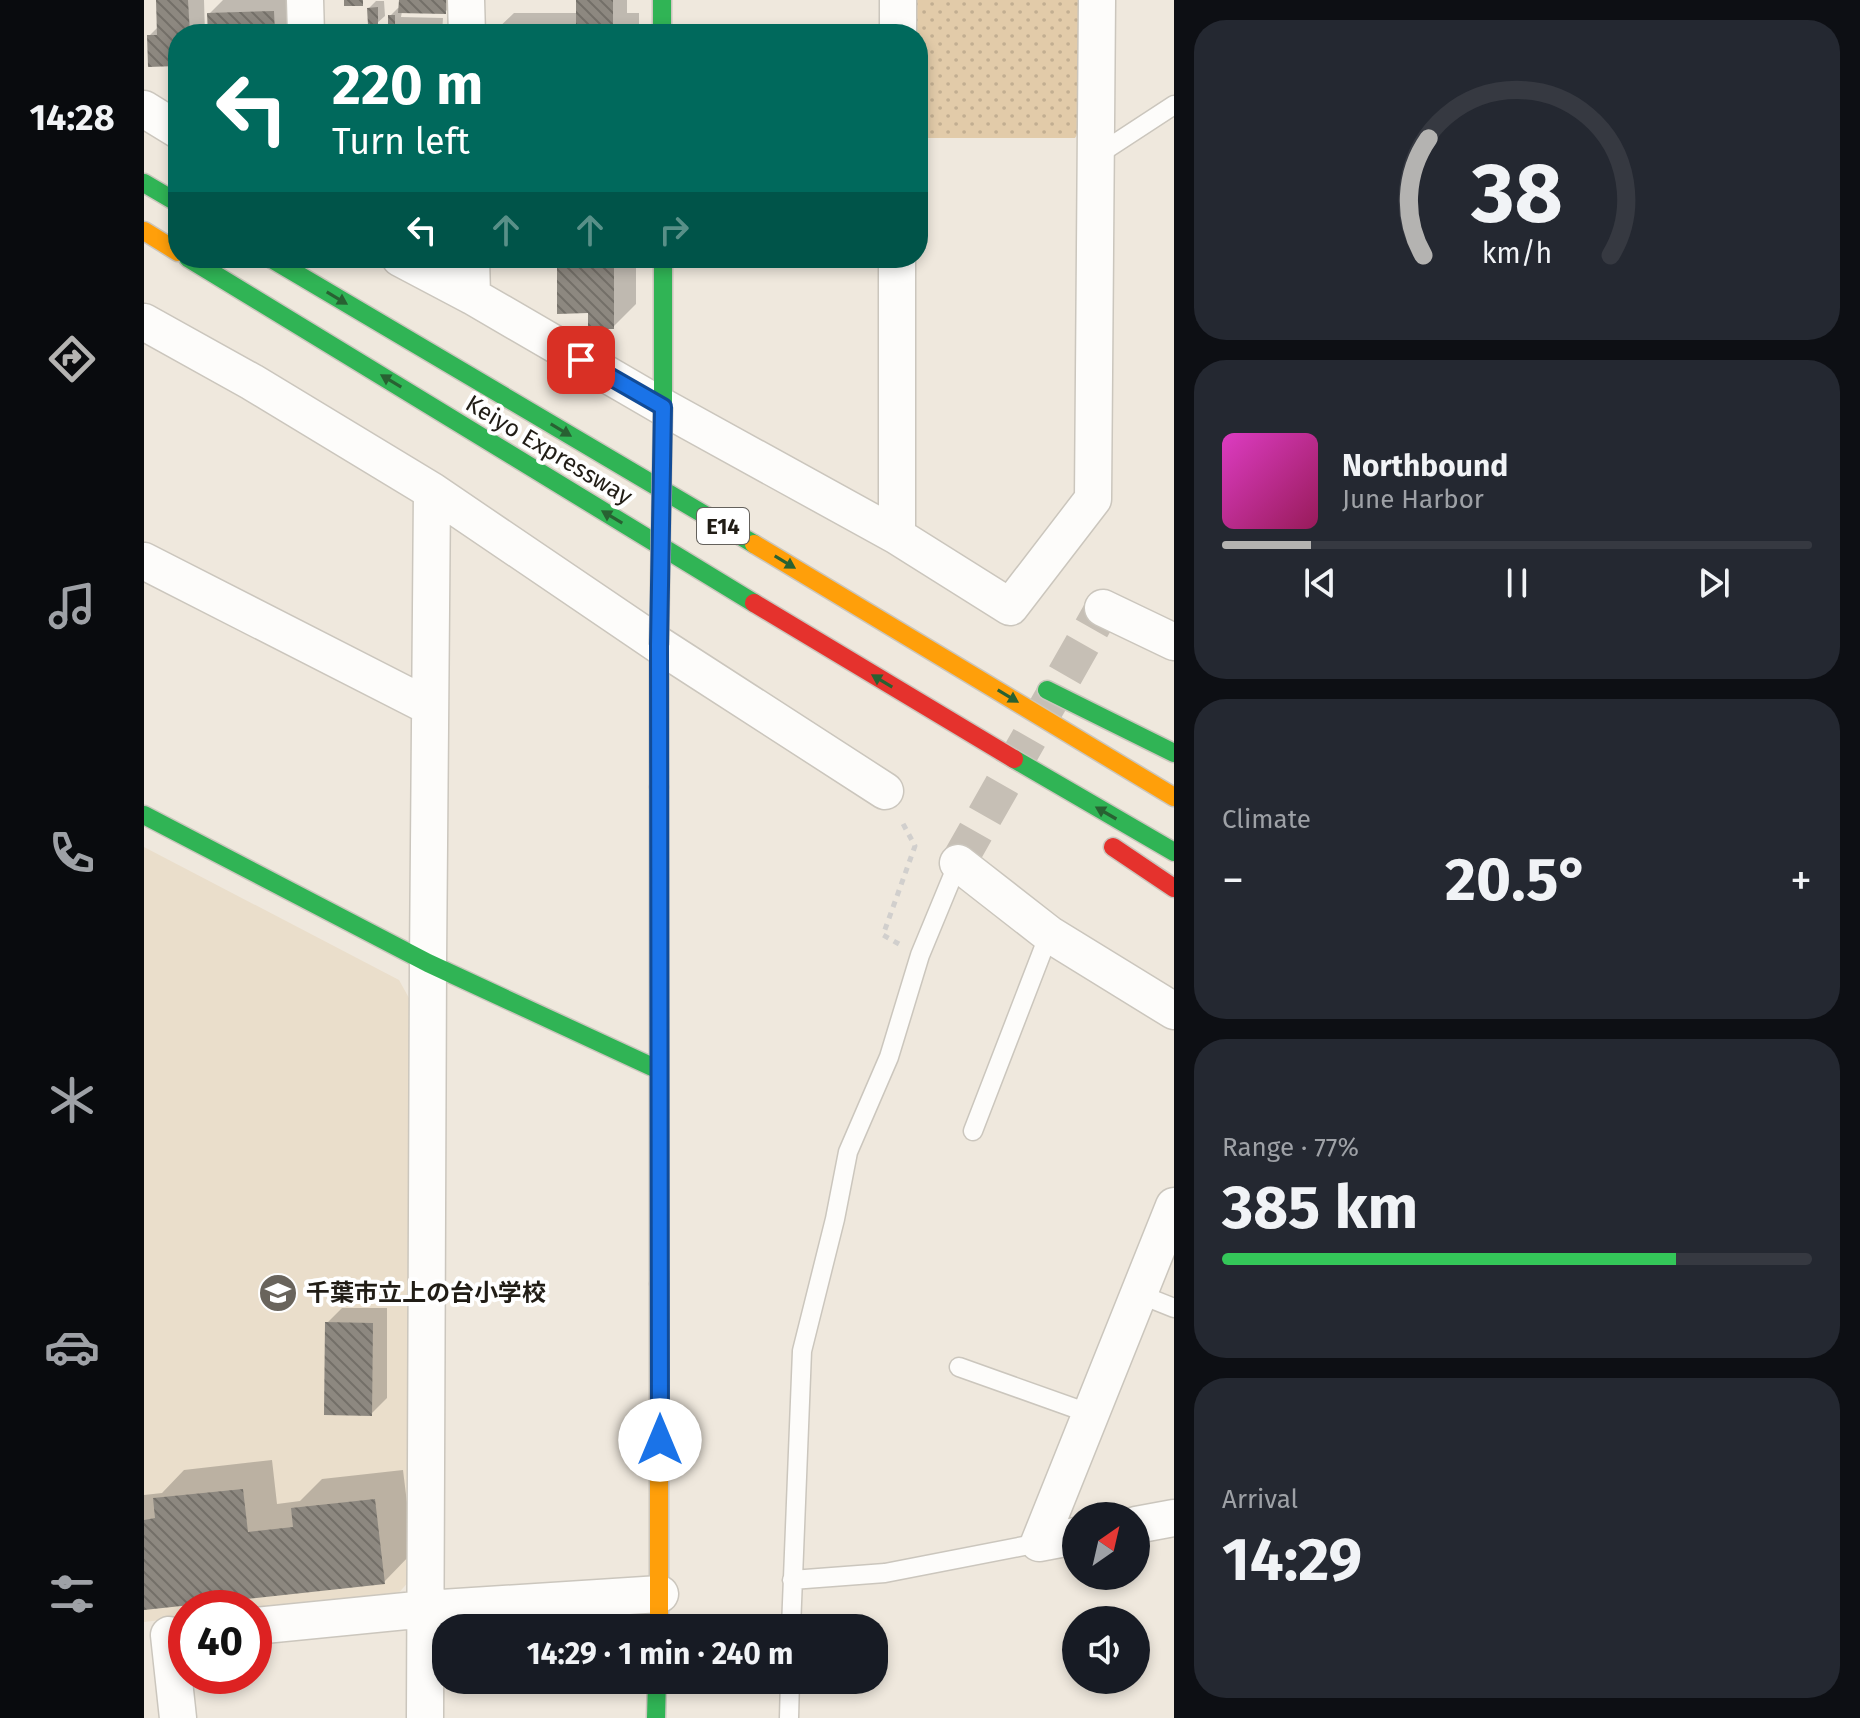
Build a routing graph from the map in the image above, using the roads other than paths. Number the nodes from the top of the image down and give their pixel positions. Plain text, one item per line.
1 (305, 0) edge
2 (466, 0) edge
3 (662, 0) edge
4 (898, 0) edge
5 (1097, 0) edge
6 (306, 24) edge
7 (467, 24) edge
8 (662, 24) edge
9 (898, 24) edge
10 (1174, 105) edge
11 (144, 109) edge
12 (168, 124) edge
13 (1096, 156) junction
14 (144, 183) edge
15 (168, 197) edge
16 (144, 231) edge
17 (168, 246) edge
18 (204, 268) edge
19 (287, 268) edge
20 (419, 268) edge
21 (471, 268) edge
22 (663, 268) edge
23 (897, 268) edge
24 (472, 296) junction
25 (144, 322) edge
26 (663, 407) junction
27 (432, 491) junction
28 (897, 536) junction
29 (144, 561) edge
30 (821, 583) junction
31 (1103, 608) dead end
32 (1174, 642) edge
33 (659, 645) junction
34 (972, 654) dead end
35 (1027, 680) dead end
36 (430, 707) junction
37 (945, 719) junction
38 (1174, 753) edge
39 (885, 791) road end
40 (1174, 797) edge
41 (1052, 801) dead end
42 (144, 815) edge
43 (1100, 837) dead end
44 (1174, 852) edge
45 (958, 863) joint
46 (1174, 888) edge
47 (1049, 934) junction
48 (428, 963) junction
49 (1174, 1011) edge
50 (659, 1070) junction
51 (973, 1131) dead end
52 (1174, 1206) edge
53 (1139, 1294) junction
54 (1174, 1308) edge
55 (959, 1367) dead end
56 (1091, 1414) junction
57 (1174, 1518) edge
58 (1150, 1522) edge
59 (1062, 1539) edge
60 (1039, 1543) junction
61 (792, 1580) junction
62 (426, 1609) junction
63 (660, 1611) edge
64 (791, 1614) edge
65 (272, 1624) edge
66 (166, 1635) edge
67 (657, 1694) edge
68 (790, 1694) edge
69 (178, 1718) edge
70 (425, 1718) edge
71 (656, 1718) edge
72 (789, 1718) edge

1 - 6 street
2 - 7 street
3 - 8 main road
4 - 9 street
5 - 13 street
10 - 13 lane
11 - 12 street
13 - 28 street
14 - 15 main road
16 - 17 main road
37 -> 18 main road, Keiyo Expressway / E14
19 -> 30 main road, Keiyo Expressway / E14
20 - 24 street
21 - 24 street
22 - 26 main road
23 - 28 street
24 - 26 street
25 - 27 street
26 - 28 street
26 - 33 main road, bridge
27 - 33 street
27 - 36 street
29 - 36 street
30 - 34 main road
30 -> 40 main road, Keiyo Expressway / E14
31 - 32 street
33 - 39 street
33 - 50 main road
35 - 38 main road
36 - 48 street
37 - 41 main road
44 -> 37 main road, Keiyo Expressway / E14
42 - 48 main road
43 - 46 main road
45 - 47 street
45 - 61 lane
47 - 49 street
47 - 51 lane
48 - 50 main road
48 - 62 street
50 - 63 main road
52 - 53 street
53 - 54 lane
53 - 56 street
55 - 56 lane
56 - 60 street
57 - 58 street
59 - 60 street
60 - 61 lane
61 - 64 lane
62 - 63 street
62 - 65 street
62 - 70 street
66 - 69 street
67 - 71 main road
68 - 72 lane

